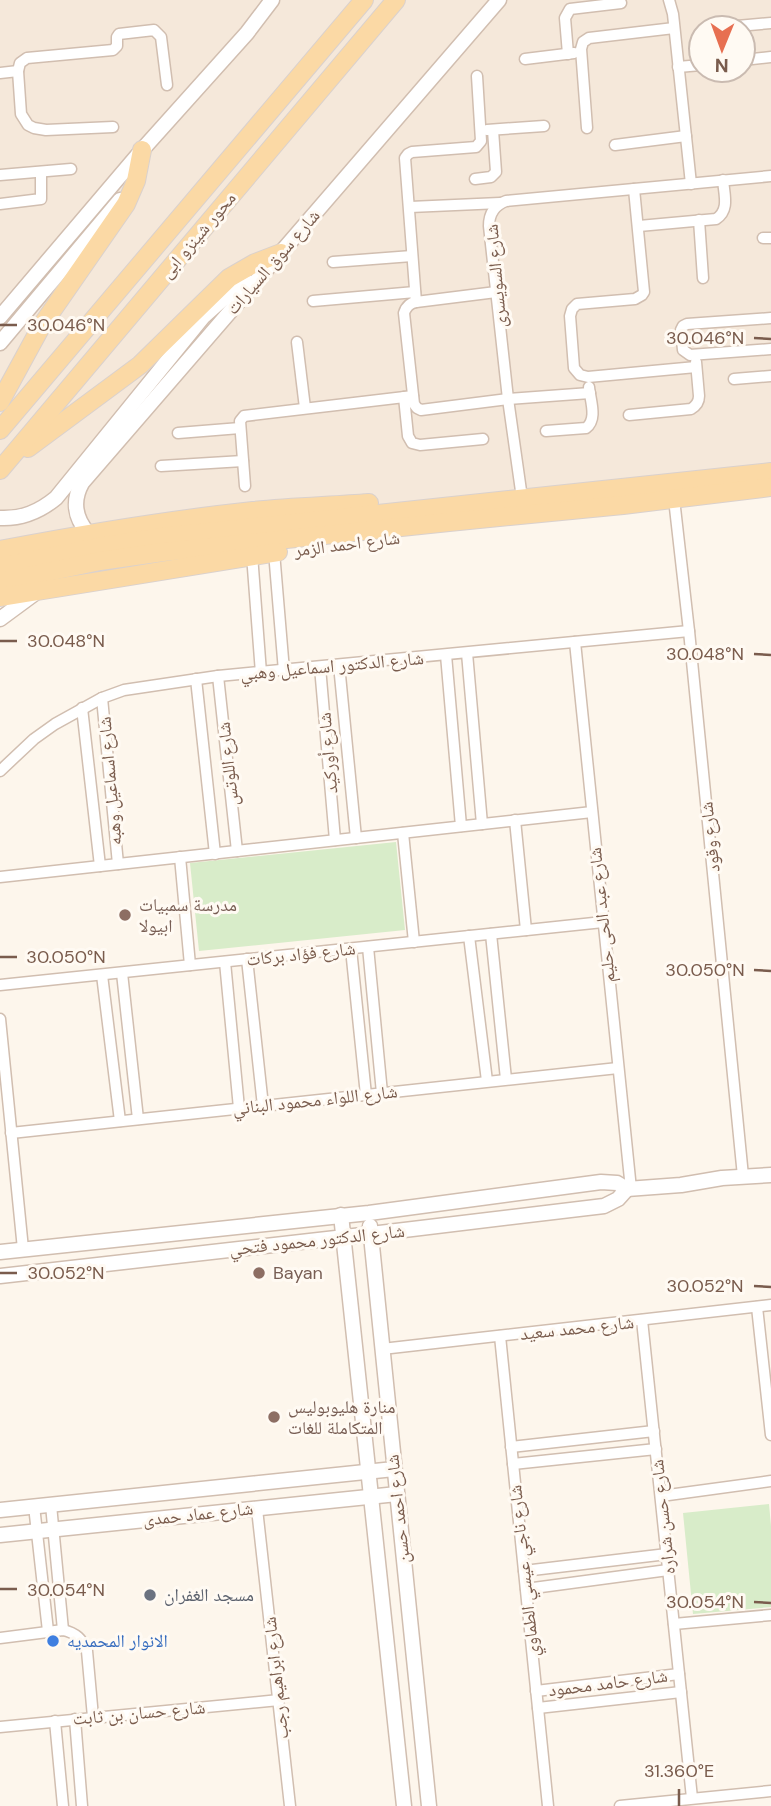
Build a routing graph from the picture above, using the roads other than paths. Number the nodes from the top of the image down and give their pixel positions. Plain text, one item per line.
1 (272, 0) edge
2 (364, 0) edge
3 (396, 0) edge
4 (499, 0) edge
5 (669, 0) edge
6 (676, 0) edge
7 (621, 4) dead end
8 (673, 14) junction
9 (674, 28) junction
10 (581, 52) junction
11 (568, 54) junction
12 (525, 58) dead end
13 (687, 66) edge
14 (678, 67) junction
15 (18, 71) junction
16 (0, 73) edge
17 (477, 76) dead end
18 (167, 85) dead end
19 (544, 125) dead end
20 (113, 127) dead end
21 (587, 128) dead end
22 (493, 130) junction
23 (480, 131) junction
24 (686, 136) junction
25 (615, 145) dead end
26 (138, 154) junction
27 (71, 169) dead end
28 (41, 172) junction
29 (0, 175) edge
30 (771, 176) edge
31 (475, 179) dead end
32 (723, 180) junction
33 (691, 184) junction
34 (634, 189) junction
35 (500, 203) junction
36 (0, 204) edge
37 (410, 207) junction
38 (699, 220) junction
39 (639, 226) junction
40 (281, 253) junction
41 (412, 256) junction
42 (333, 262) dead end
43 (703, 278) dead end
44 (258, 280) junction
45 (496, 292) junction
46 (415, 297) junction
47 (313, 301) dead end
48 (0, 317) edge
49 (771, 317) edge
50 (297, 342) dead end
51 (0, 344) edge
52 (771, 349) edge
53 (696, 361) junction
54 (771, 376) edge
55 (589, 377) junction
56 (734, 379) dead end
57 (590, 393) junction
58 (409, 396) junction
59 (508, 399) junction
60 (0, 402) edge
61 (305, 408) junction
62 (629, 415) dead end
63 (240, 428) junction
64 (0, 430) edge
65 (546, 431) dead end
66 (178, 433) dead end
67 (483, 439) dead end
68 (243, 461) junction
69 (161, 466) dead end
70 (2, 467) edge
71 (768, 479) edge
72 (245, 486) dead end
73 (522, 498) junction
74 (674, 499) junction
75 (0, 518) edge
76 (423, 524) junction
77 (95, 547) junction
78 (0, 550) edge
79 (274, 552) junction
80 (252, 555) junction
81 (0, 567) edge
82 (0, 582) edge
83 (40, 590) junction
84 (0, 597) edge
85 (0, 620) edge
86 (689, 631) junction
87 (575, 642) junction
88 (467, 653) junction
89 (446, 655) junction
90 (339, 665) junction
91 (320, 667) junction
92 (284, 670) junction
93 (261, 673) junction
94 (218, 676) junction
95 (196, 679) junction
96 (102, 698) junction
97 (82, 708) junction
98 (0, 771) edge
99 (592, 812) junction
100 (515, 820) junction
101 (482, 824) junction
102 (461, 826) junction
103 (404, 833) junction
104 (356, 838) junction
105 (335, 840) junction
106 (237, 851) junction
107 (215, 853) junction
108 (180, 857) junction
109 (118, 864) junction
110 (100, 866) junction
111 (0, 877) edge
112 (603, 922) junction
113 (526, 930) junction
114 (491, 934) junction
115 (469, 936) junction
116 (414, 942) junction
117 (368, 947) junction
118 (351, 949) junction
119 (247, 960) junction
120 (225, 962) junction
121 (190, 965) junction
122 (122, 973) junction
123 (102, 975) junction
124 (0, 985) edge
125 (0, 1019) edge
126 (618, 1068) junction
127 (506, 1079) junction
128 (486, 1081) junction
129 (382, 1093) junction
130 (366, 1095) junction
131 (263, 1106) junction
132 (239, 1108) junction
133 (138, 1119) junction
134 (120, 1121) junction
135 (11, 1133) junction
136 (771, 1175) edge
137 (743, 1176) junction
138 (629, 1189) junction
139 (369, 1213) junction
140 (341, 1216) junction
141 (371, 1234) junction
142 (343, 1237) junction
143 (23, 1249) junction
144 (0, 1252) edge
145 (0, 1276) edge
146 (771, 1305) edge
147 (757, 1307) junction
148 (642, 1321) junction
149 (500, 1336) junction
150 (382, 1349) junction
151 (654, 1431) junction
152 (771, 1435) edge
153 (511, 1447) junction
154 (656, 1449) junction
155 (513, 1464) junction
156 (394, 1469) junction
157 (368, 1471) junction
158 (771, 1481) edge
159 (397, 1494) junction
160 (661, 1496) junction
161 (371, 1497) junction
162 (51, 1505) junction
163 (34, 1506) junction
164 (257, 1508) junction
165 (0, 1510) edge
166 (53, 1529) junction
167 (37, 1531) junction
168 (0, 1535) edge
169 (667, 1554) junction
170 (668, 1570) junction
171 (524, 1571) junction
172 (526, 1589) junction
173 (771, 1615) edge
174 (674, 1624) junction
175 (63, 1630) junction
176 (48, 1631) junction
177 (0, 1638) edge
178 (679, 1674) junction
179 (536, 1691) junction
180 (681, 1692) junction
181 (279, 1700) junction
182 (538, 1708) junction
183 (93, 1717) junction
184 (75, 1719) junction
185 (55, 1721) junction
186 (0, 1727) edge
187 (771, 1791) edge
188 (692, 1798) junction
189 (63, 1806) edge
190 (82, 1806) edge
191 (290, 1806) edge
192 (404, 1806) edge
193 (429, 1806) edge
194 (548, 1806) edge
195 (620, 1806) edge

1 - 26 street
2 - 64 main road, محور شينزو ابى
3 - 70 main road, محور شينزو ابى
4 - 40 street, شارع سوق السيارات
5 - 8 street
6 - 8 street
7 - 11 street
8 - 9 street
9 - 10 street
9 - 14 street
10 - 11 street
10 - 21 street
11 - 12 street
13 - 14 street
14 - 24 street
15 - 16 street
15 - 18 street
15 - 20 street
17 - 23 street
19 - 22 street
22 - 23 street
22 - 31 street
23 - 37 street
24 - 25 street
24 - 33 street
26 - 48 street
26 - 51 street
26 - 60 main road
27 - 28 street
28 - 29 street
28 - 36 street
30 - 32 street, شارع السويسرى
32 - 33 street, شارع السويسرى
32 - 38 street
33 - 34 street, شارع السويسرى
34 - 35 street, شارع السويسرى
34 - 39 street
35 - 37 street
35 - 45 street, شارع السويسرى
37 - 41 street
38 - 39 street
38 - 43 street
39 - 55 street
40 - 44 street, شارع سوق السيارات
40 - 70 main road
41 - 42 street
41 - 46 street
44 - 75 street
44 - 77 street, شارع سوق السيارات
45 - 46 street
45 - 59 street, شارع السويسرى
46 - 47 street
46 - 58 street
49 - 53 street
50 - 61 street
52 - 53 street
53 - 55 street
53 - 62 street
54 - 56 street
55 - 57 street
57 - 59 street
57 - 65 street
58 - 59 street
58 - 61 street
58 - 67 street
59 - 73 street, شارع السويسرى
61 - 63 street
63 - 66 street
63 - 68 street
68 - 69 street
68 - 72 street
71 - 73 main road, شارع احمد الزمر
71 - 74 main road, شارع احمد الزمر
73 - 77 main road, شارع احمد الزمر
74 - 76 main road, شارع احمد الزمر
74 - 86 street, شارع وقود
76 - 77 main road
76 - 79 main road, شارع احمد الزمر
77 - 78 main road
77 - 81 main road
77 - 82 main road
79 - 80 main road, شارع احمد الزمر
79 - 92 street
80 - 83 main road, شارع احمد الزمر
80 - 93 street
83 - 84 main road, شارع احمد الزمر
83 - 85 street
86 - 87 street, شارع الدكتور اسماعيل وهبي
86 - 137 street, شارع وقود
87 - 88 street, شارع الدكتور اسماعيل وهبي
87 - 99 street, شارع عبد الحى حليم
88 - 89 street, شارع الدكتور اسماعيل وهبي
88 - 101 street
89 - 90 street, شارع الدكتور اسماعيل وهبي
89 - 102 street
90 - 91 street, شارع الدكتور اسماعيل وهبي
90 - 104 street, شارع أوركيد
91 - 92 street, شارع الدكتور اسماعيل وهبي
91 - 105 street, شارع أوركيد
92 - 93 street, شارع الدكتور اسماعيل وهبي
93 - 94 street, شارع الدكتور اسماعيل وهبي
94 - 95 street, شارع الدكتور اسماعيل وهبي
94 - 106 street, شارع اللوتس
95 - 96 street, شارع الدكتور اسماعيل وهبي
95 - 107 street, شارع اللوتس
96 - 97 street, شارع الدكتور اسماعيل وهبي
96 - 109 street, شارع اسماعيل وهبه
97 - 98 street, شارع الدكتور اسماعيل وهبي
97 - 110 street, شارع اسماعيل وهبه
99 - 100 street
99 - 112 street, شارع عبد الحى حليم
100 - 101 street
100 - 113 street
101 - 102 street
102 - 103 street
103 - 104 street
103 - 116 street
104 - 105 street
105 - 106 street
106 - 107 street
107 - 108 street
108 - 109 street
108 - 121 street
109 - 110 street
110 - 111 street
112 - 113 street, شارع فؤاد بركات
112 - 126 street, شارع عبد الحى حليم
113 - 114 street, شارع فؤاد بركات
114 - 115 street, شارع فؤاد بركات
114 - 127 street
115 - 116 street, شارع فؤاد بركات
115 - 128 street
116 - 117 street, شارع فؤاد بركات
117 - 118 street, شارع فؤاد بركات
117 - 129 street
118 - 119 street, شارع فؤاد بركات
118 - 130 street
119 - 120 street, شارع فؤاد بركات
119 - 131 street
120 - 121 street, شارع فؤاد بركات
120 - 132 street
121 - 122 street, شارع فؤاد بركات
122 - 123 street, شارع فؤاد بركات
122 - 133 street
123 - 124 street, شارع فؤاد بركات
123 - 134 street
125 - 135 street
126 - 127 street, شارع اللواء محمود البناني
126 - 138 street, شارع عبد الحى حليم
127 - 128 street, شارع اللواء محمود البناني
128 - 129 street, شارع اللواء محمود البناني
129 - 130 street, شارع اللواء محمود البناني
130 - 131 street, شارع اللواء محمود البناني
131 - 132 street, شارع اللواء محمود البناني
132 - 133 street, شارع اللواء محمود البناني
133 - 134 street, شارع اللواء محمود البناني
134 - 135 street, شارع اللواء محمود البناني
135 - 143 street
136 - 137 street, شارع الدكتور محمود فتحي
137 - 138 street, شارع الدكتور محمود فتحي
138 - 139 street, شارع الدكتور محمود فتحي
138 - 141 street, شارع الدكتور محمود فتحي
139 - 140 street, شارع الدكتور محمود فتحي
139 - 141 street, شارع احمد حسن
140 - 142 street, شارع احمد حسن
140 - 143 street, شارع الدكتور محمود فتحي
141 - 142 street, شارع الدكتور محمود فتحي
141 - 150 street, شارع احمد حسن
142 - 145 street, شارع الدكتور محمود فتحي
142 - 157 street, شارع احمد حسن
143 - 144 street, شارع الدكتور محمود فتحي
146 - 147 street, شارع محمد سعيد
147 - 148 street, شارع محمد سعيد
147 - 152 street
148 - 149 street, شارع محمد سعيد
148 - 151 street, شارع حسن شراره
149 - 150 street, شارع محمد سعيد
149 - 153 street, شارع ناجي عيسي الطماوي
150 - 156 street, شارع احمد حسن
151 - 153 street
151 - 154 street, شارع حسن شراره
153 - 155 street, شارع ناجي عيسي الطماوي
154 - 155 street
154 - 160 street, شارع حسن شراره
155 - 171 street, شارع ناجي عيسي الطماوي
156 - 157 street, شارع عماد حمدى
156 - 159 street, شارع احمد حسن
157 - 161 street, شارع احمد حسن
157 - 162 street, شارع عماد حمدى
158 - 160 street
159 - 161 street, شارع عماد حمدى
159 - 193 street, شارع احمد حسن
160 - 169 street, شارع حسن شراره
161 - 164 street, شارع عماد حمدى
161 - 192 street, شارع احمد حسن
162 - 163 street, شارع عماد حمدى
162 - 166 street
163 - 165 street, شارع عماد حمدى
163 - 167 street
164 - 166 street, شارع عماد حمدى
164 - 181 street, شارع ابراهيم رجب
166 - 167 street, شارع عماد حمدى
166 - 175 street
167 - 168 street, شارع عماد حمدى
167 - 176 street
169 - 170 street, شارع حسن شراره
169 - 171 street
170 - 172 street
170 - 174 street, شارع حسن شراره
171 - 172 street, شارع ناجي عيسي الطماوي
172 - 179 street, شارع ناجي عيسي الطماوي
173 - 174 street
174 - 178 street, شارع حسن شراره
175 - 176 street
175 - 183 street
176 - 177 street
178 - 179 street, شارع حامد محمود
178 - 180 street, شارع حسن شراره
179 - 182 street, شارع ناجي عيسي الطماوي
180 - 182 street, شارع حامد محمود
180 - 188 street, شارع حسن شراره
181 - 183 street, شارع حسان بن ثابت
181 - 191 street, شارع ابراهيم رجب
182 - 194 street, شارع ناجي عيسي الطماوي
183 - 184 street, شارع حسان بن ثابت
184 - 185 street, شارع حسان بن ثابت
184 - 190 street
185 - 186 street, شارع حسان بن ثابت
185 - 189 street
187 - 188 street
188 - 195 street

